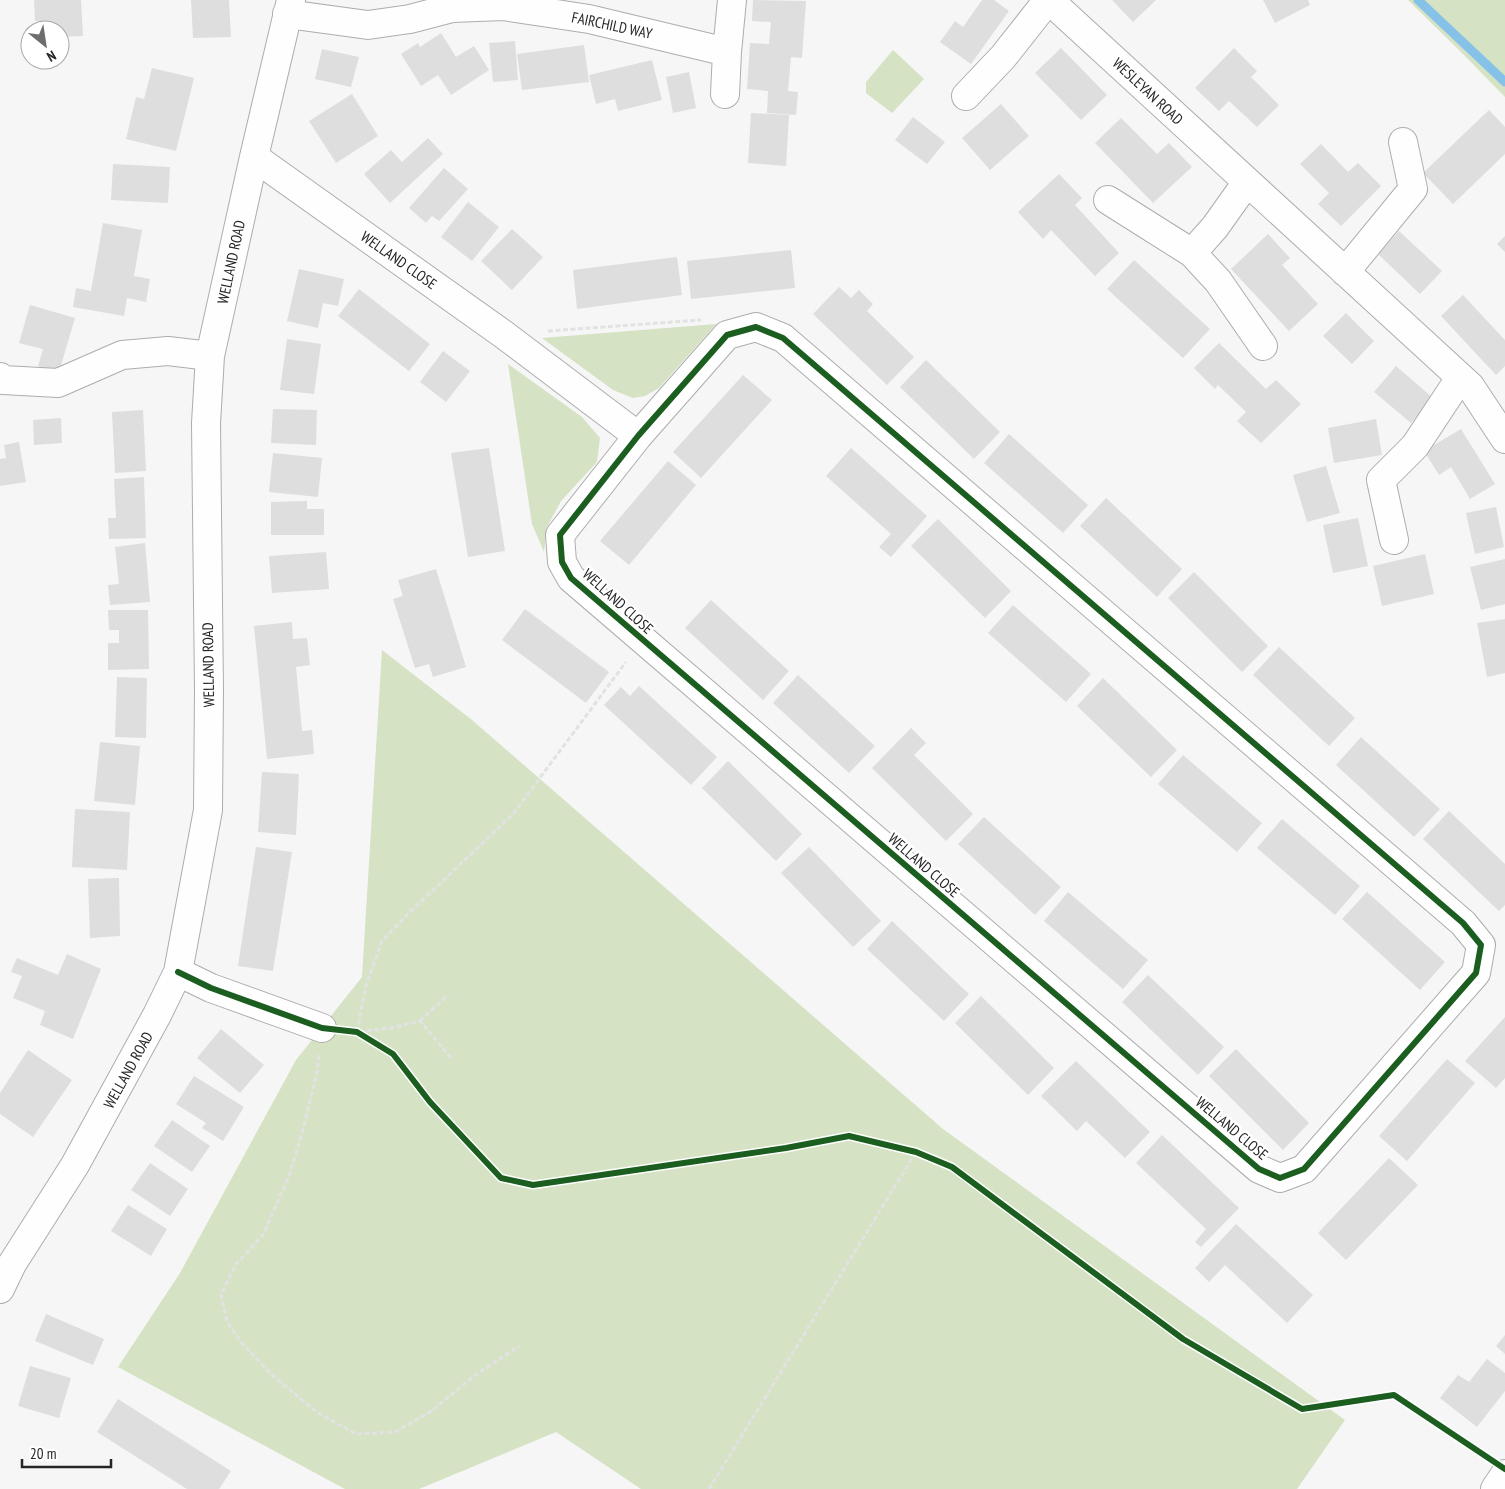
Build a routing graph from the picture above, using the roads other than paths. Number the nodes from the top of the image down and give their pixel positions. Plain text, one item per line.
1 (732, 0) edge
2 (1049, 0) edge
3 (289, 7) edge
4 (727, 52) junction
5 (725, 94) dead end
6 (966, 96) dead end
7 (1403, 142) dead end
8 (254, 157) junction
9 (1246, 182) junction
10 (1108, 200) dead end
11 (1192, 253) junction
12 (1346, 272) junction
13 (1263, 346) dead end
14 (210, 356) junction
15 (0, 377) edge
16 (1460, 378) junction
17 (638, 436) junction
18 (1505, 439) edge
19 (1394, 540) dead end
20 (178, 972) junction
21 (322, 1028) road end
22 (0, 1289) edge
23 (1505, 1474) edge
24 (1494, 1489) edge

1 - 4 street
2 - 6 street, WESLEYAN ROAD
2 - 9 street, WESLEYAN ROAD
3 - 4 street, FAIRCHILD WAY
3 - 8 street, WELLAND ROAD
4 - 5 street
7 - 12 street
8 - 14 street, WELLAND ROAD
8 - 17 street, WELLAND CLOSE
9 - 11 street
9 - 12 street, WESLEYAN ROAD
10 - 11 street
11 - 13 street
12 - 16 street, WESLEYAN ROAD
14 - 15 street
14 - 20 street, WELLAND ROAD
16 - 18 street, WESLEYAN ROAD
16 - 19 street
17 - 17 street, WELLAND CLOSE
20 - 21 street
20 - 22 street, WELLAND ROAD
23 - 24 street

